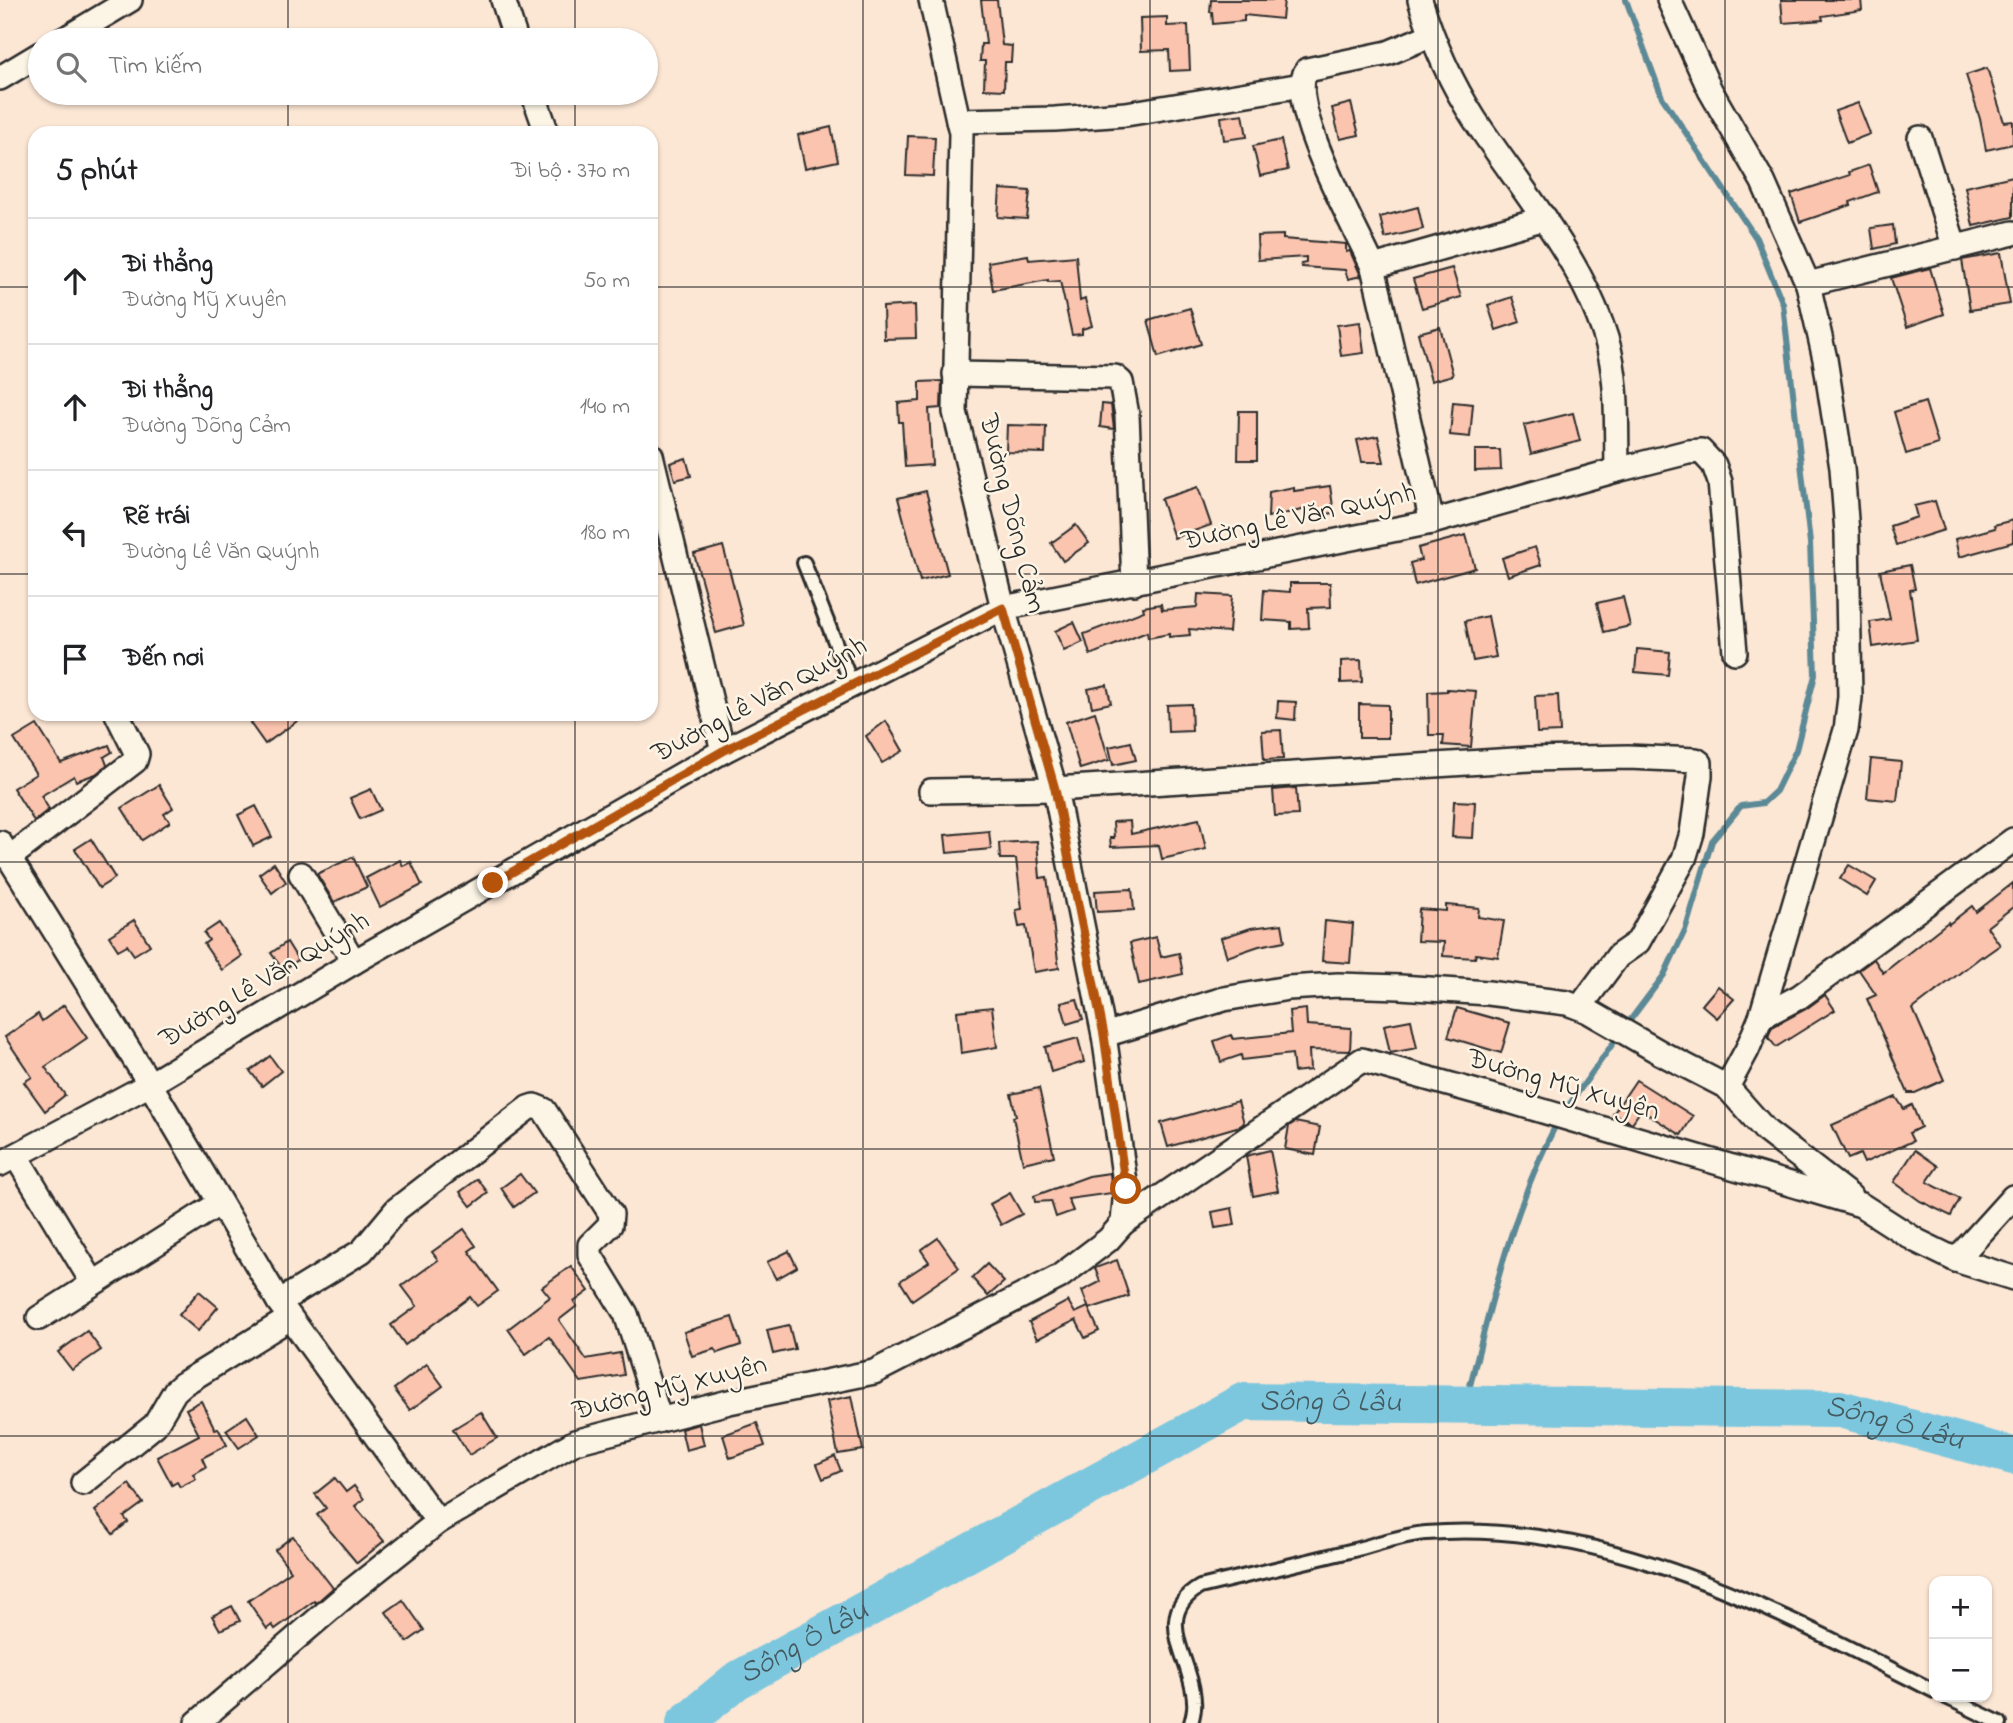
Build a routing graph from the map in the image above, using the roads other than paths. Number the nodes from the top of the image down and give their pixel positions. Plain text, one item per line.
1 (130, 0) edge
2 (503, 0) edge
3 (931, 0) edge
4 (1420, 0) edge
5 (1669, 0) edge
6 (83, 28) edge
7 (512, 28) edge
8 (1431, 35) junction
9 (28, 61) edge
10 (0, 78) edge
11 (1302, 85) junction
12 (537, 105) edge
13 (958, 121) junction
14 (545, 126) edge
15 (1920, 138) dead end
16 (1545, 218) junction
17 (2013, 233) edge
18 (1955, 247) junction
19 (1373, 267) junction
20 (1808, 284) junction
21 (955, 374) junction
22 (1617, 470) junction
23 (658, 484) edge
24 (1432, 522) junction
25 (804, 563) dead end
26 (1134, 583) junction
27 (1003, 608) junction
28 (1735, 652) dead end
29 (852, 685) junction
30 (120, 721) edge
31 (723, 751) junction
32 (1055, 789) junction
33 (931, 790) dead end
34 (2013, 840) edge
35 (5, 850) edge
36 (301, 874) dead end
37 (354, 962) junction
38 (1584, 1009) junction
39 (1761, 1017) junction
40 (1104, 1035) junction
41 (150, 1084) junction
42 (1727, 1087) junction
43 (8, 1160) edge
44 (2013, 1197) edge
45 (220, 1203) junction
46 (1861, 1205) junction
47 (1123, 1223) junction
48 (1956, 1260) junction
49 (2013, 1278) edge
50 (93, 1283) junction
51 (285, 1310) junction
52 (39, 1318) dead end
53 (660, 1420) junction
54 (83, 1483) dead end
55 (438, 1522) junction
56 (1929, 1688) edge
57 (1956, 1702) edge
58 (197, 1723) edge
59 (1191, 1723) edge
60 (2000, 1723) edge

1 - 6 street
2 - 7 street
3 - 13 street, Đường Dõng Cảm
4 - 8 street
5 - 20 street
8 - 11 street
8 - 16 street
9 - 10 street
11 - 13 street
11 - 19 street
12 - 14 street
13 - 21 street, Đường Dõng Cảm
15 - 18 street
16 - 19 street
16 - 22 street
17 - 18 street
18 - 20 street
19 - 24 street
20 - 39 street
21 - 26 street
21 - 27 street, Đường Dõng Cảm
22 - 24 street, Đường Lê Văn Quýnh
22 - 28 street, Đường Lê Văn Quýnh
23 - 31 street
24 - 26 street, Đường Lê Văn Quýnh
25 - 29 lane
26 - 27 street, Đường Lê Văn Quýnh
27 - 29 street, Đường Lê Văn Quýnh
27 - 32 street, Đường Dõng Cảm
29 - 31 street, Đường Lê Văn Quýnh
30 - 35 street
31 - 37 street, Đường Lê Văn Quýnh
32 - 33 street
32 - 38 street
32 - 40 street, Đường Dõng Cảm
34 - 39 street
35 - 41 street
36 - 37 street
37 - 41 street, Đường Lê Văn Quýnh
38 - 40 street
38 - 42 street
39 - 42 street
40 - 47 street
41 - 43 street, Đường Lê Văn Quýnh
41 - 45 street
42 - 46 street
43 - 50 street
44 - 48 street
45 - 50 street
45 - 51 street
46 - 47 street, Đường Mỹ Xuyên
46 - 48 street, Đường Mỹ Xuyên
47 - 53 street, Đường Mỹ Xuyên
48 - 49 street, Đường Mỹ Xuyên
50 - 52 street
51 - 53 street
51 - 54 street
51 - 55 street
53 - 55 street, Đường Mỹ Xuyên
55 - 58 street, Đường Mỹ Xuyên
56 - 59 lane
57 - 60 lane

